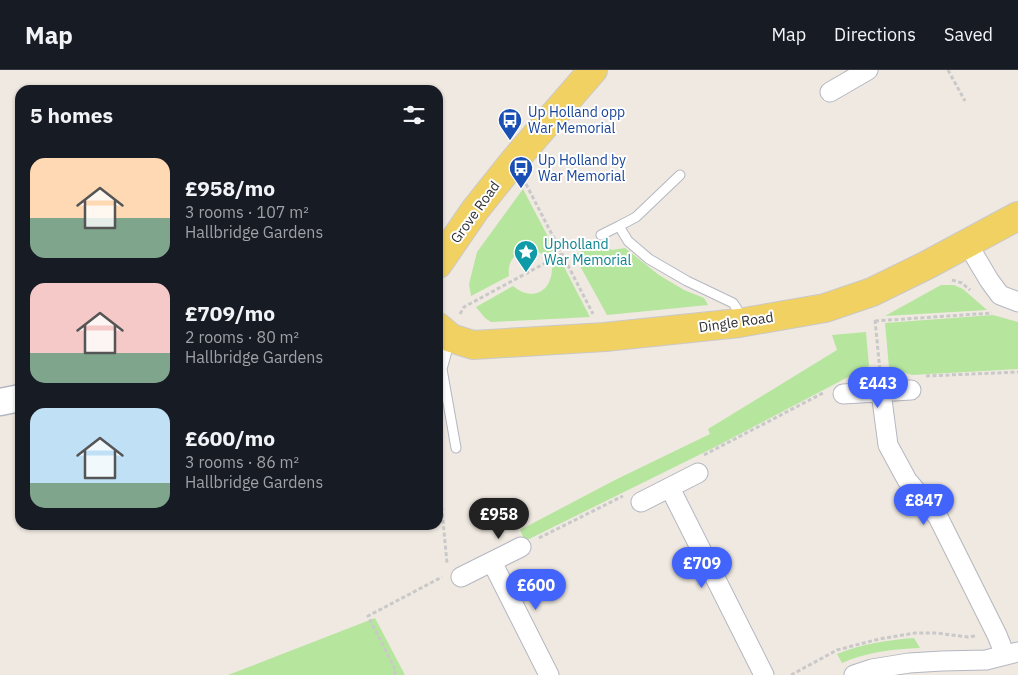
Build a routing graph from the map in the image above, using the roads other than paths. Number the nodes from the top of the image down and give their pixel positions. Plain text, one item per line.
1 (593, 70) edge
2 (868, 70) edge
3 (830, 92) dead end
4 (680, 175) dead end
5 (1018, 216) edge
6 (620, 226) junction
7 (601, 236) dead end
8 (968, 243) junction
9 (443, 257) edge
10 (1018, 302) edge
11 (739, 323) junction
12 (444, 332) edge
13 (443, 351) edge
14 (443, 376) edge
15 (915, 383) road end
16 (881, 385) junction
17 (834, 393) road end
18 (15, 399) edge
19 (0, 402) edge
20 (456, 448) dead end
21 (698, 473) dead end
22 (670, 488) junction
23 (634, 498) road end
24 (521, 547) road end
25 (492, 562) junction
26 (454, 575) road end
27 (1012, 654) edge
28 (988, 668) edge
29 (550, 675) edge
30 (764, 675) edge
31 (854, 675) edge

1 - 9 main road, Grove Road
2 - 3 street
4 - 6 lane
5 - 8 main road, Dingle Road
6 - 7 lane
6 - 11 lane
8 - 10 street
8 - 11 main road, Dingle Road
11 - 12 main road, Dingle Road
12 - 13 lane
14 - 20 lane
15 - 16 street
16 - 17 street
16 - 27 street
18 - 19 street
21 - 22 street
22 - 23 street
22 - 30 street
24 - 25 street
25 - 26 street
25 - 29 street
27 - 28 street
28 - 31 street

